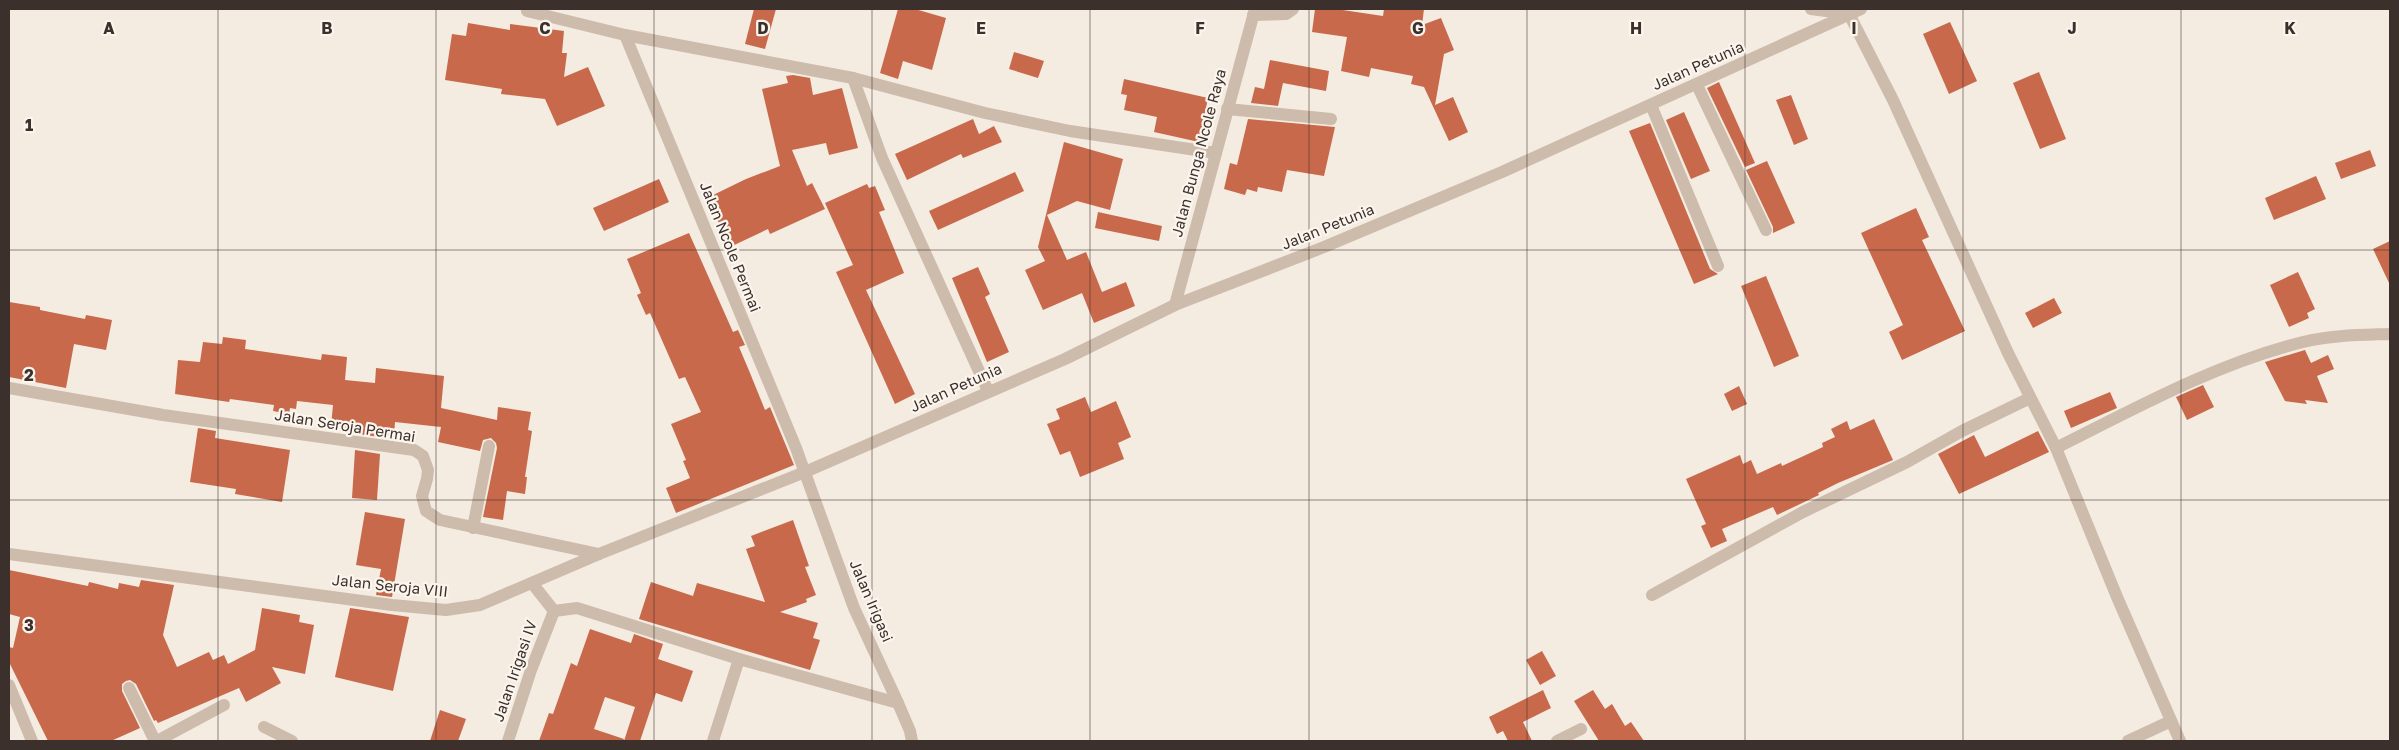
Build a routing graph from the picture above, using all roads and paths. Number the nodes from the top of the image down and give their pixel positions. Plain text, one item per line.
1 (1293, 9) edge
2 (1811, 9) edge
3 (1861, 9) edge
4 (527, 11) dead end
5 (1254, 12) edge
6 (1849, 14) junction
7 (625, 35) junction
8 (853, 78) junction
9 (1697, 85) junction
10 (1651, 105) junction
11 (1228, 109) junction
12 (1331, 119) dead end
13 (1216, 153) junction
14 (1766, 230) dead end
15 (1718, 266) dead end
16 (1175, 305) junction
17 (2390, 334) edge
18 (9, 388) edge
19 (988, 392) junction
20 (2030, 398) junction
21 (489, 446) dead end
22 (2056, 448) junction
23 (805, 472) junction
24 (473, 528) junction
25 (9, 554) edge
26 (599, 554) junction
27 (532, 583) junction
28 (1652, 595) dead end
29 (554, 611) junction
30 (739, 659) junction
31 (9, 685) edge
32 (129, 688) dead end
33 (898, 702) junction
34 (224, 705) dead end
35 (2171, 721) junction
36 (264, 726) dead end
37 (1581, 729) dead end
38 (32, 741) edge
39 (156, 741) edge
40 (292, 741) edge
41 (508, 741) edge
42 (713, 741) edge
43 (912, 741) edge
44 (1557, 741) edge
45 (2128, 741) edge
46 (2180, 741) edge

1 - 5 street
2 - 6 street
3 - 6 street, Jalan Petunia
4 - 7 street
5 - 11 street, Jalan Bunga Ncole Raya
6 - 9 street, Jalan Petunia
6 - 20 street
7 - 8 street
7 - 23 street, Jalan Ncole Permai
8 - 13 street
8 - 19 street
9 - 10 street, Jalan Petunia
9 - 14 street
10 - 15 street
10 - 16 street, Jalan Petunia
11 - 12 street
11 - 13 street, Jalan Bunga Ncole Raya
13 - 16 street, Jalan Bunga Ncole Raya
16 - 19 street, Jalan Petunia
17 - 22 street
18 - 24 street, Jalan Seroja Permai
19 - 23 street, Jalan Petunia
20 - 22 street
20 - 28 street
21 - 24 street
22 - 35 street
23 - 26 street, Jalan Seroja VIII
23 - 33 street, Jalan Irigasi
24 - 26 street, Jalan Seroja Permai
25 - 27 street, Jalan Seroja VIII
26 - 27 street, Jalan Seroja VIII
27 - 29 street
29 - 30 street
29 - 41 street, Jalan Irigasi IV
30 - 33 street
30 - 42 street
31 - 38 street
32 - 39 street
33 - 43 street, Jalan Irigasi
34 - 39 street
35 - 45 street
35 - 46 street
36 - 40 street
37 - 44 street

